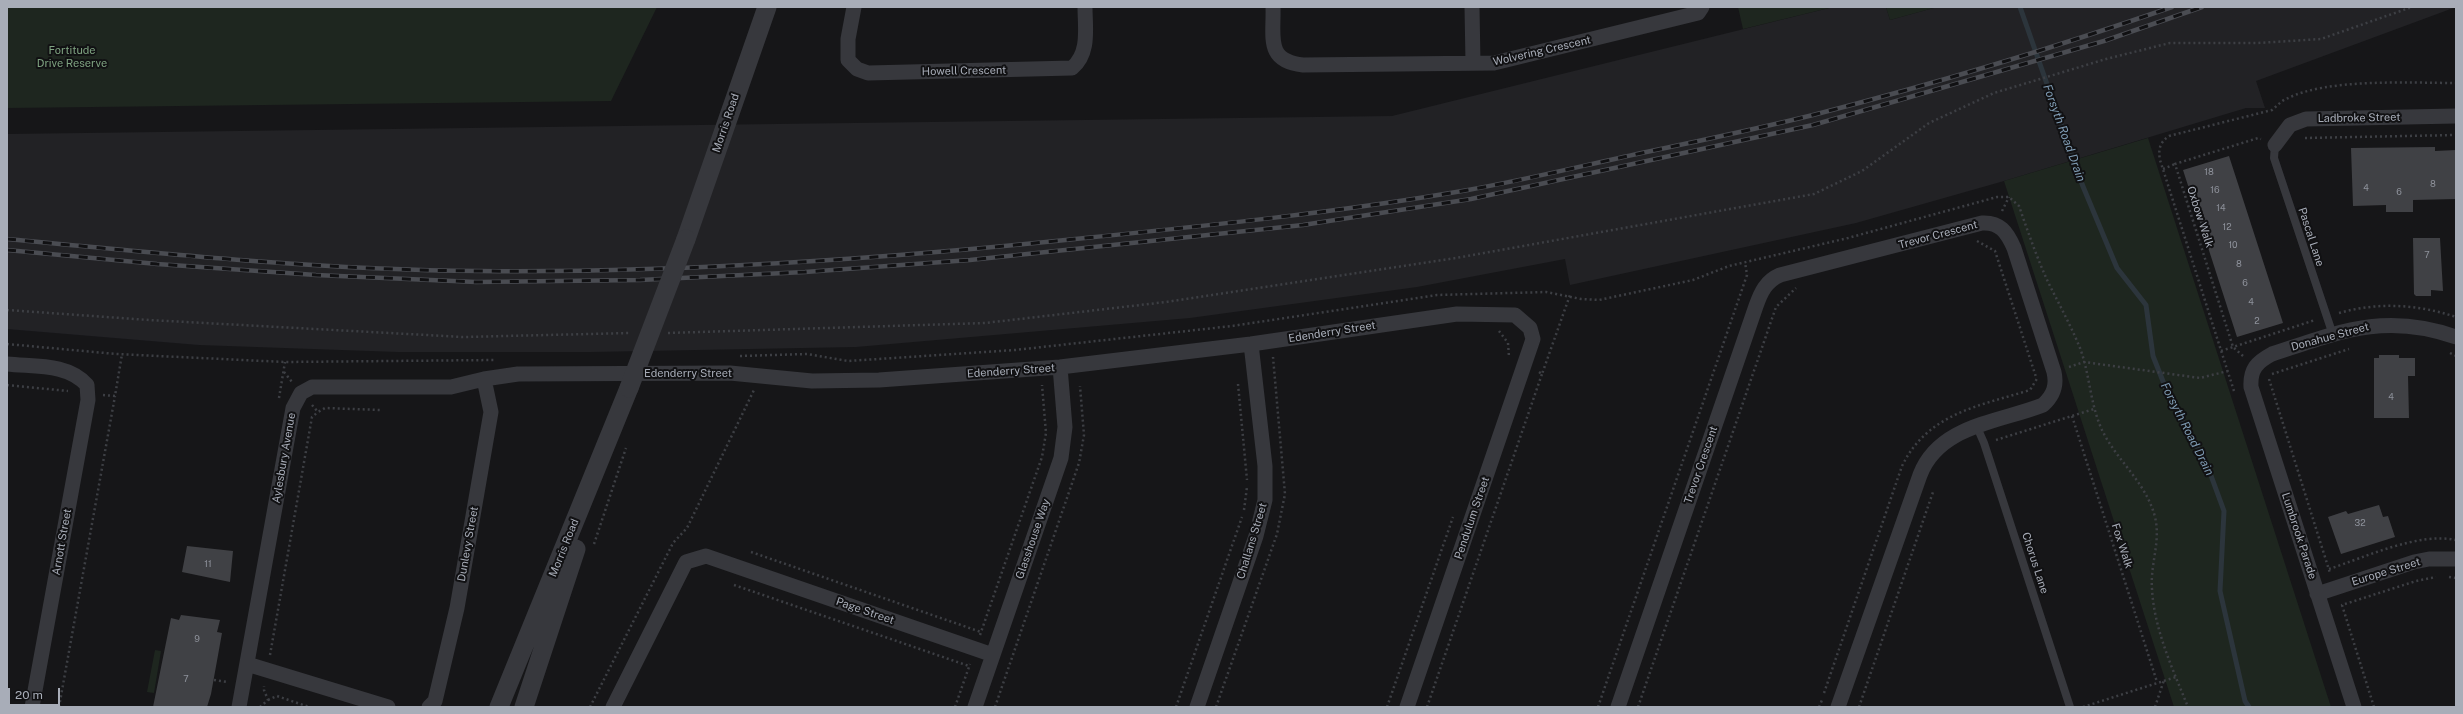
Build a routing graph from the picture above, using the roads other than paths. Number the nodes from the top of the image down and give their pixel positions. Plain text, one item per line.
1 (760, 7) edge
2 (767, 7) edge
3 (854, 7) edge
4 (1085, 7) edge
5 (1273, 7) edge
6 (1472, 7) edge
7 (1702, 7) edge
8 (1473, 63) junction
9 (2456, 116) edge
10 (2275, 145) joint
11 (686, 239) junction
12 (1530, 328) joint
13 (2333, 335) junction
14 (2456, 337) edge
15 (1251, 344) junction
16 (7, 364) edge
17 (2255, 365) joint
18 (1060, 374) junction
19 (484, 379) junction
20 (629, 388) junction
21 (1977, 427) junction
22 (2456, 560) edge
23 (2317, 594) junction
24 (993, 655) junction
25 (247, 664) junction
26 (32, 707) edge
27 (240, 707) edge
28 (388, 707) edge
29 (429, 707) edge
30 (499, 707) edge
31 (524, 707) edge
32 (613, 707) edge
33 (975, 707) edge
34 (1197, 707) edge
35 (1407, 707) edge
36 (1618, 707) edge
37 (1838, 707) edge
38 (2070, 707) edge
39 (2354, 707) edge

1 - 11 street, Morris Road
2 - 11 street, Morris Road
3 - 4 street, Howell Crescent
5 - 8 street, Wolvering Crescent
6 - 8 street
7 - 8 street, Wolvering Crescent
9 - 10 street, Ladbroke Street
10 - 13 lane, Pascal Lane
11 - 20 street, Morris Road, bridge
12 - 15 street, Edenderry Street
12 - 35 street, Pendulum Street
13 - 14 street, Donahue Street
13 - 17 street, Donahue Street
15 - 18 street, Edenderry Street
15 - 34 street, Challans Street
16 - 26 street, Arnott Street
17 - 23 street, Lumbrook Parade
18 - 19 street, Edenderry Street
18 - 24 street, Glasshouse Way
19 - 25 street, Aylesbury Avenue
19 - 29 street, Dunlevy Street
20 - 30 street, Morris Road
20 - 31 street, Morris Road
21 - 36 street, Trevor Crescent
21 - 37 street, Trevor Crescent
21 - 38 lane, Chorus Lane
22 - 23 street, Europe Street
23 - 39 street, Lumbrook Parade
24 - 32 street, Page Street
24 - 33 street, Glasshouse Way
25 - 27 street, Aylesbury Avenue
25 - 28 street

